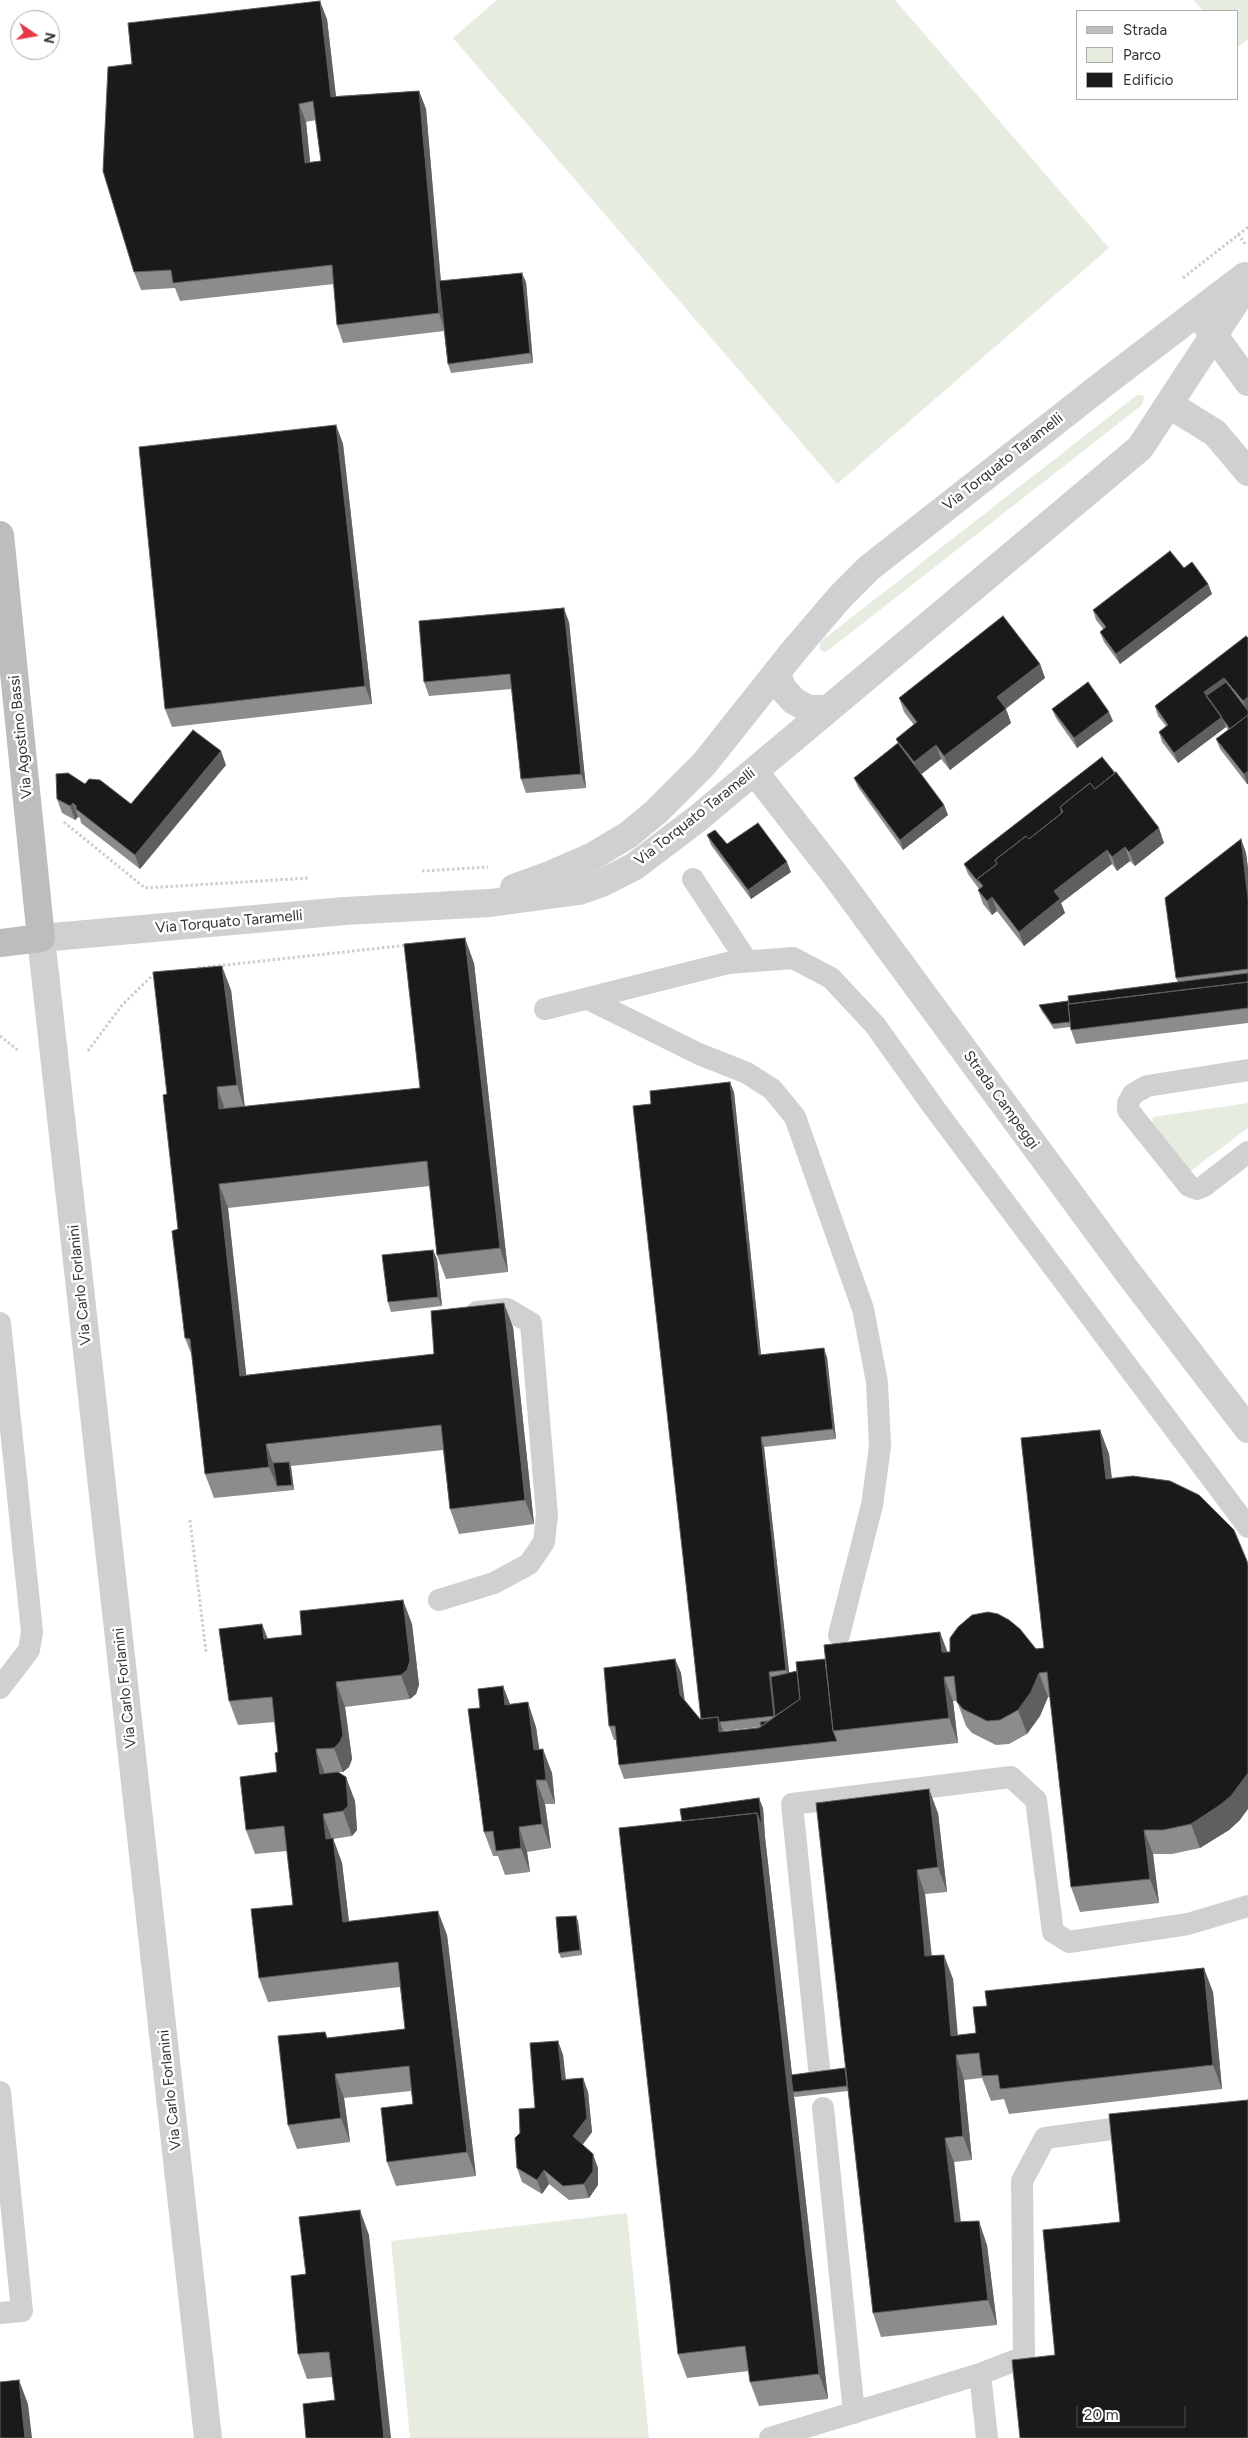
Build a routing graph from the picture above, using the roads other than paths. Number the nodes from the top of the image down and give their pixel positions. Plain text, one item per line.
1 (1248, 274) edge
2 (1248, 283) edge
3 (1197, 312) junction
4 (1214, 336) junction
5 (1248, 382) edge
6 (1170, 405) junction
7 (1248, 472) edge
8 (0, 535) edge
9 (777, 672) junction
10 (827, 709) junction
11 (754, 771) junction
12 (693, 879) dead end
13 (458, 906) junction
14 (41, 938) junction
15 (0, 943) edge
16 (747, 961) junction
17 (588, 999) junction
18 (545, 1010) dead end
19 (1248, 1070) edge
20 (1248, 1152) edge
21 (455, 1314) edge
22 (0, 1323) edge
23 (1248, 1430) edge
24 (1248, 1527) edge
25 (439, 1600) dead end
26 (839, 1635) dead end
27 (0, 1688) edge
28 (1248, 1906) edge
29 (819, 2068) dead end
30 (0, 2092) edge
31 (823, 2108) dead end
32 (1161, 2122) edge
33 (0, 2313) edge
34 (980, 2374) junction
35 (854, 2412) junction
36 (208, 2438) edge
37 (770, 2438) edge
38 (987, 2438) edge

1 - 3 street, Via Torquato Taramelli
2 - 4 street, Via Torquato Taramelli
3 - 4 street
3 - 9 street, Via Torquato Taramelli
4 - 5 street
4 - 6 street, Via Torquato Taramelli
6 - 7 street
6 - 10 street, Via Torquato Taramelli
8 - 14 main road, Via Agostino Bassi
9 - 10 street
9 - 13 street, Via Torquato Taramelli
10 - 11 street, Via Torquato Taramelli
11 - 13 street, Via Torquato Taramelli
11 - 23 street, Strada Campeggi
12 - 16 lane
13 - 14 street, Via Torquato Taramelli
14 - 15 main road, Via Torquato Taramelli
14 - 36 street, Via Carlo Forlanini
16 - 17 lane
16 - 24 lane
17 - 18 lane
17 - 26 lane
19 - 20 lane
21 - 25 lane
22 - 27 lane
28 - 29 lane
30 - 33 lane
31 - 35 lane
32 - 34 lane
34 - 35 lane
34 - 38 lane
35 - 37 lane

